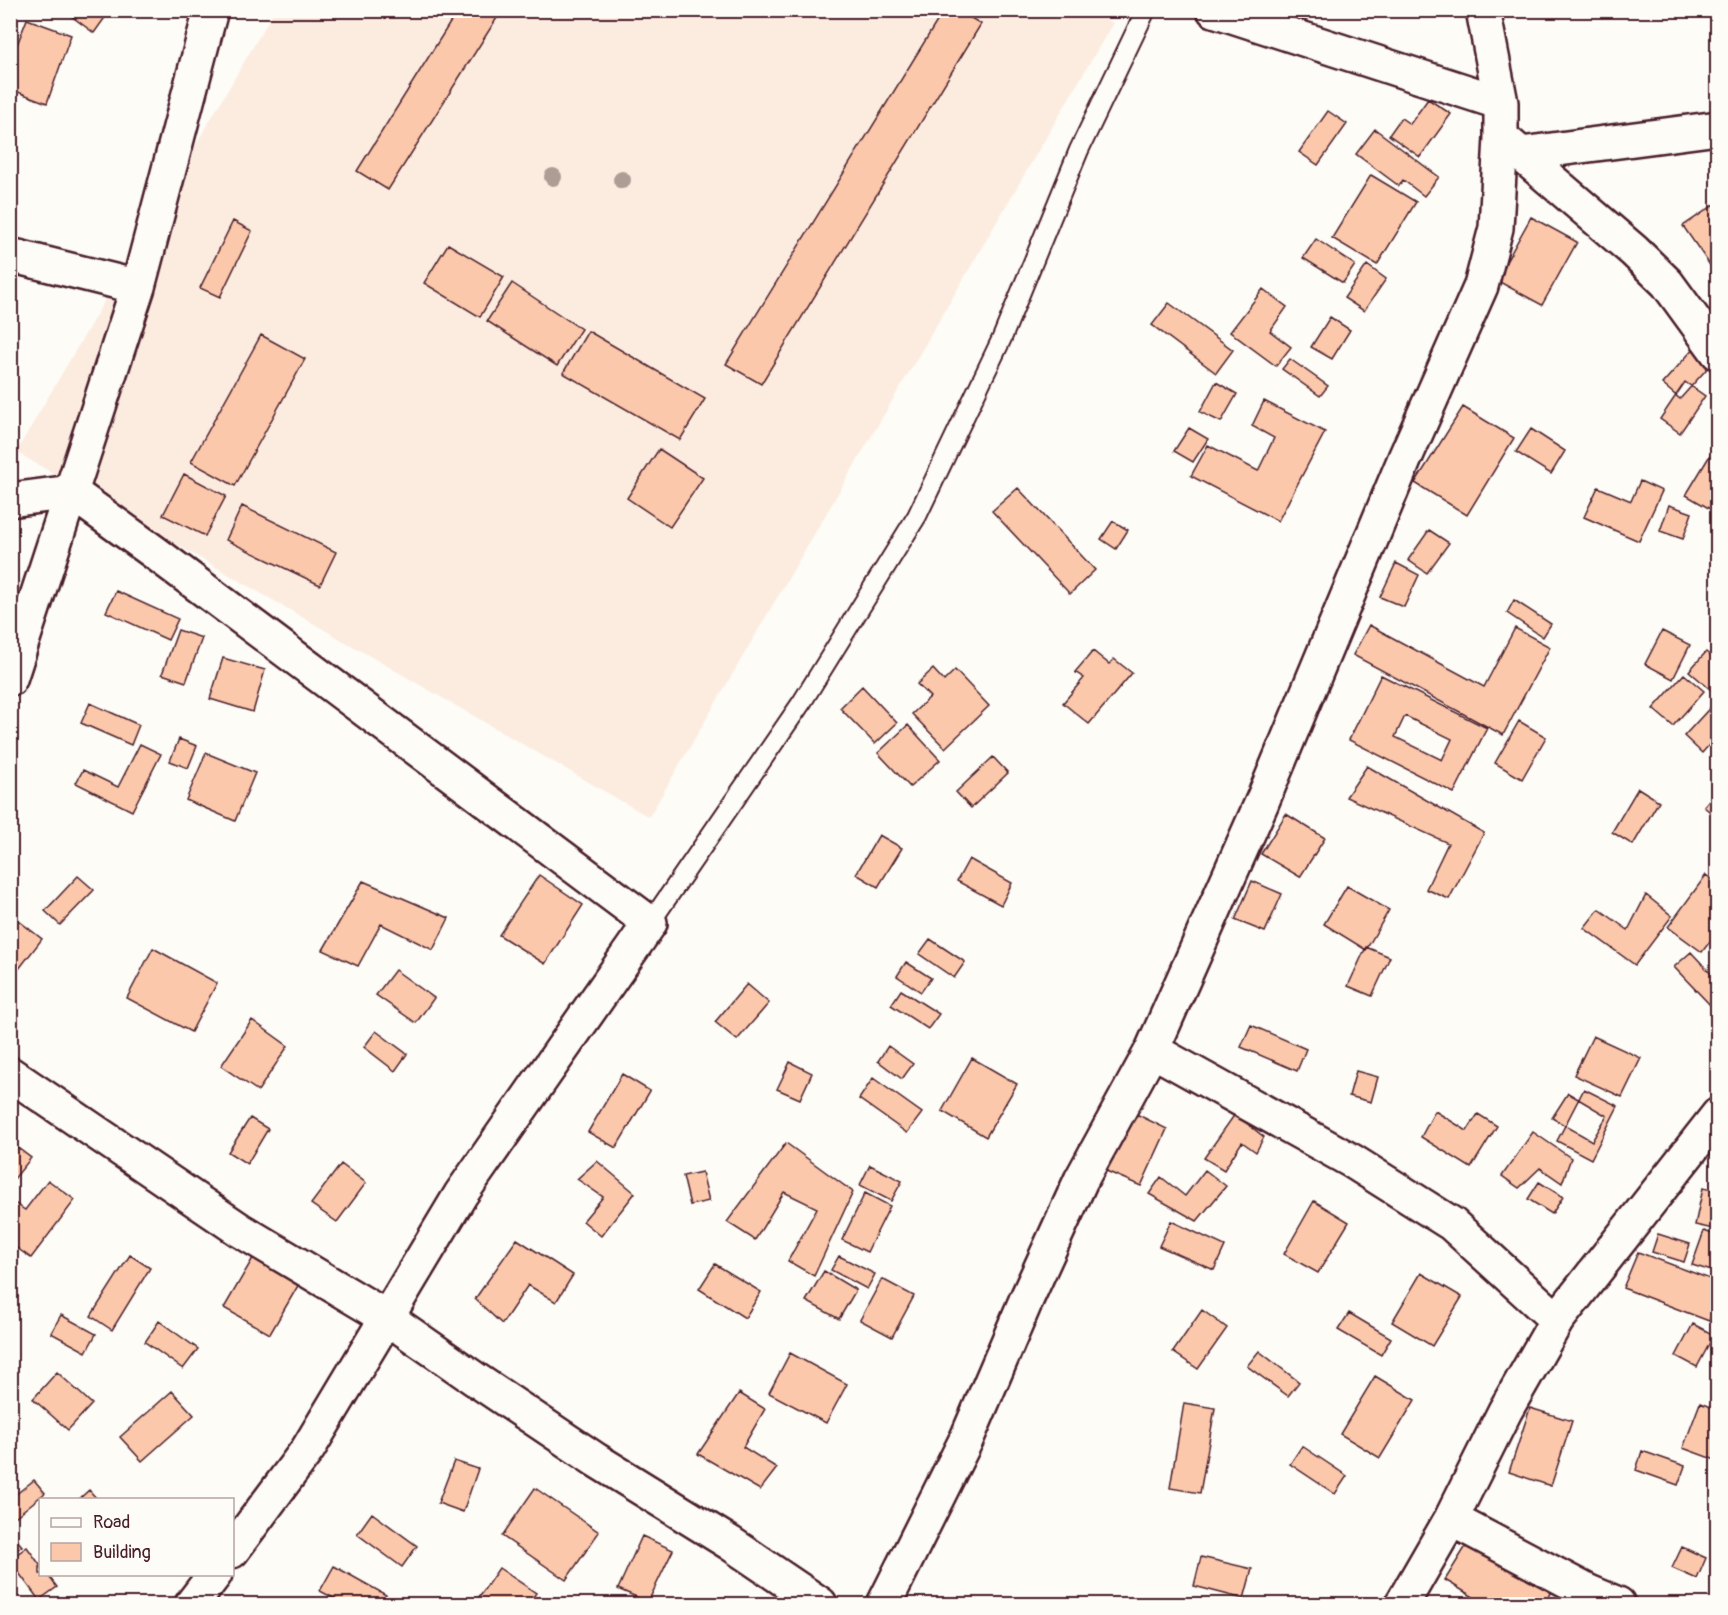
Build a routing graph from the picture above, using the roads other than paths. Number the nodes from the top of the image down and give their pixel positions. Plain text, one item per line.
1 (211, 10) edge
2 (1146, 10) edge
3 (1214, 10) edge
4 (1484, 10) edge
5 (1501, 103) junction
6 (1718, 128) edge
7 (1511, 146) junction
8 (10, 255) edge
9 (138, 287) junction
10 (1718, 353) edge
11 (71, 492) junction
12 (10, 500) edge
13 (10, 679) edge
14 (650, 923) junction
15 (1152, 1050) junction
16 (10, 1074) edge
17 (1718, 1115) edge
18 (386, 1317) junction
19 (1557, 1320) junction
20 (1451, 1519) junction
21 (234, 1548) edge
22 (214, 1576) edge
23 (192, 1605) edge
24 (820, 1605) edge
25 (884, 1605) edge
26 (1401, 1605) edge
27 (1618, 1605) edge

1 - 9 street
2 - 14 lane
3 - 5 street
4 - 5 street
5 - 7 street
6 - 7 street
7 - 10 street
7 - 15 street
8 - 9 street
9 - 11 street
11 - 12 street
11 - 13 street
11 - 14 street
14 - 18 street
15 - 19 street
15 - 25 street
16 - 18 street
17 - 19 street
18 - 21 street
18 - 24 street
19 - 20 street
20 - 26 street
20 - 27 street
22 - 23 street

